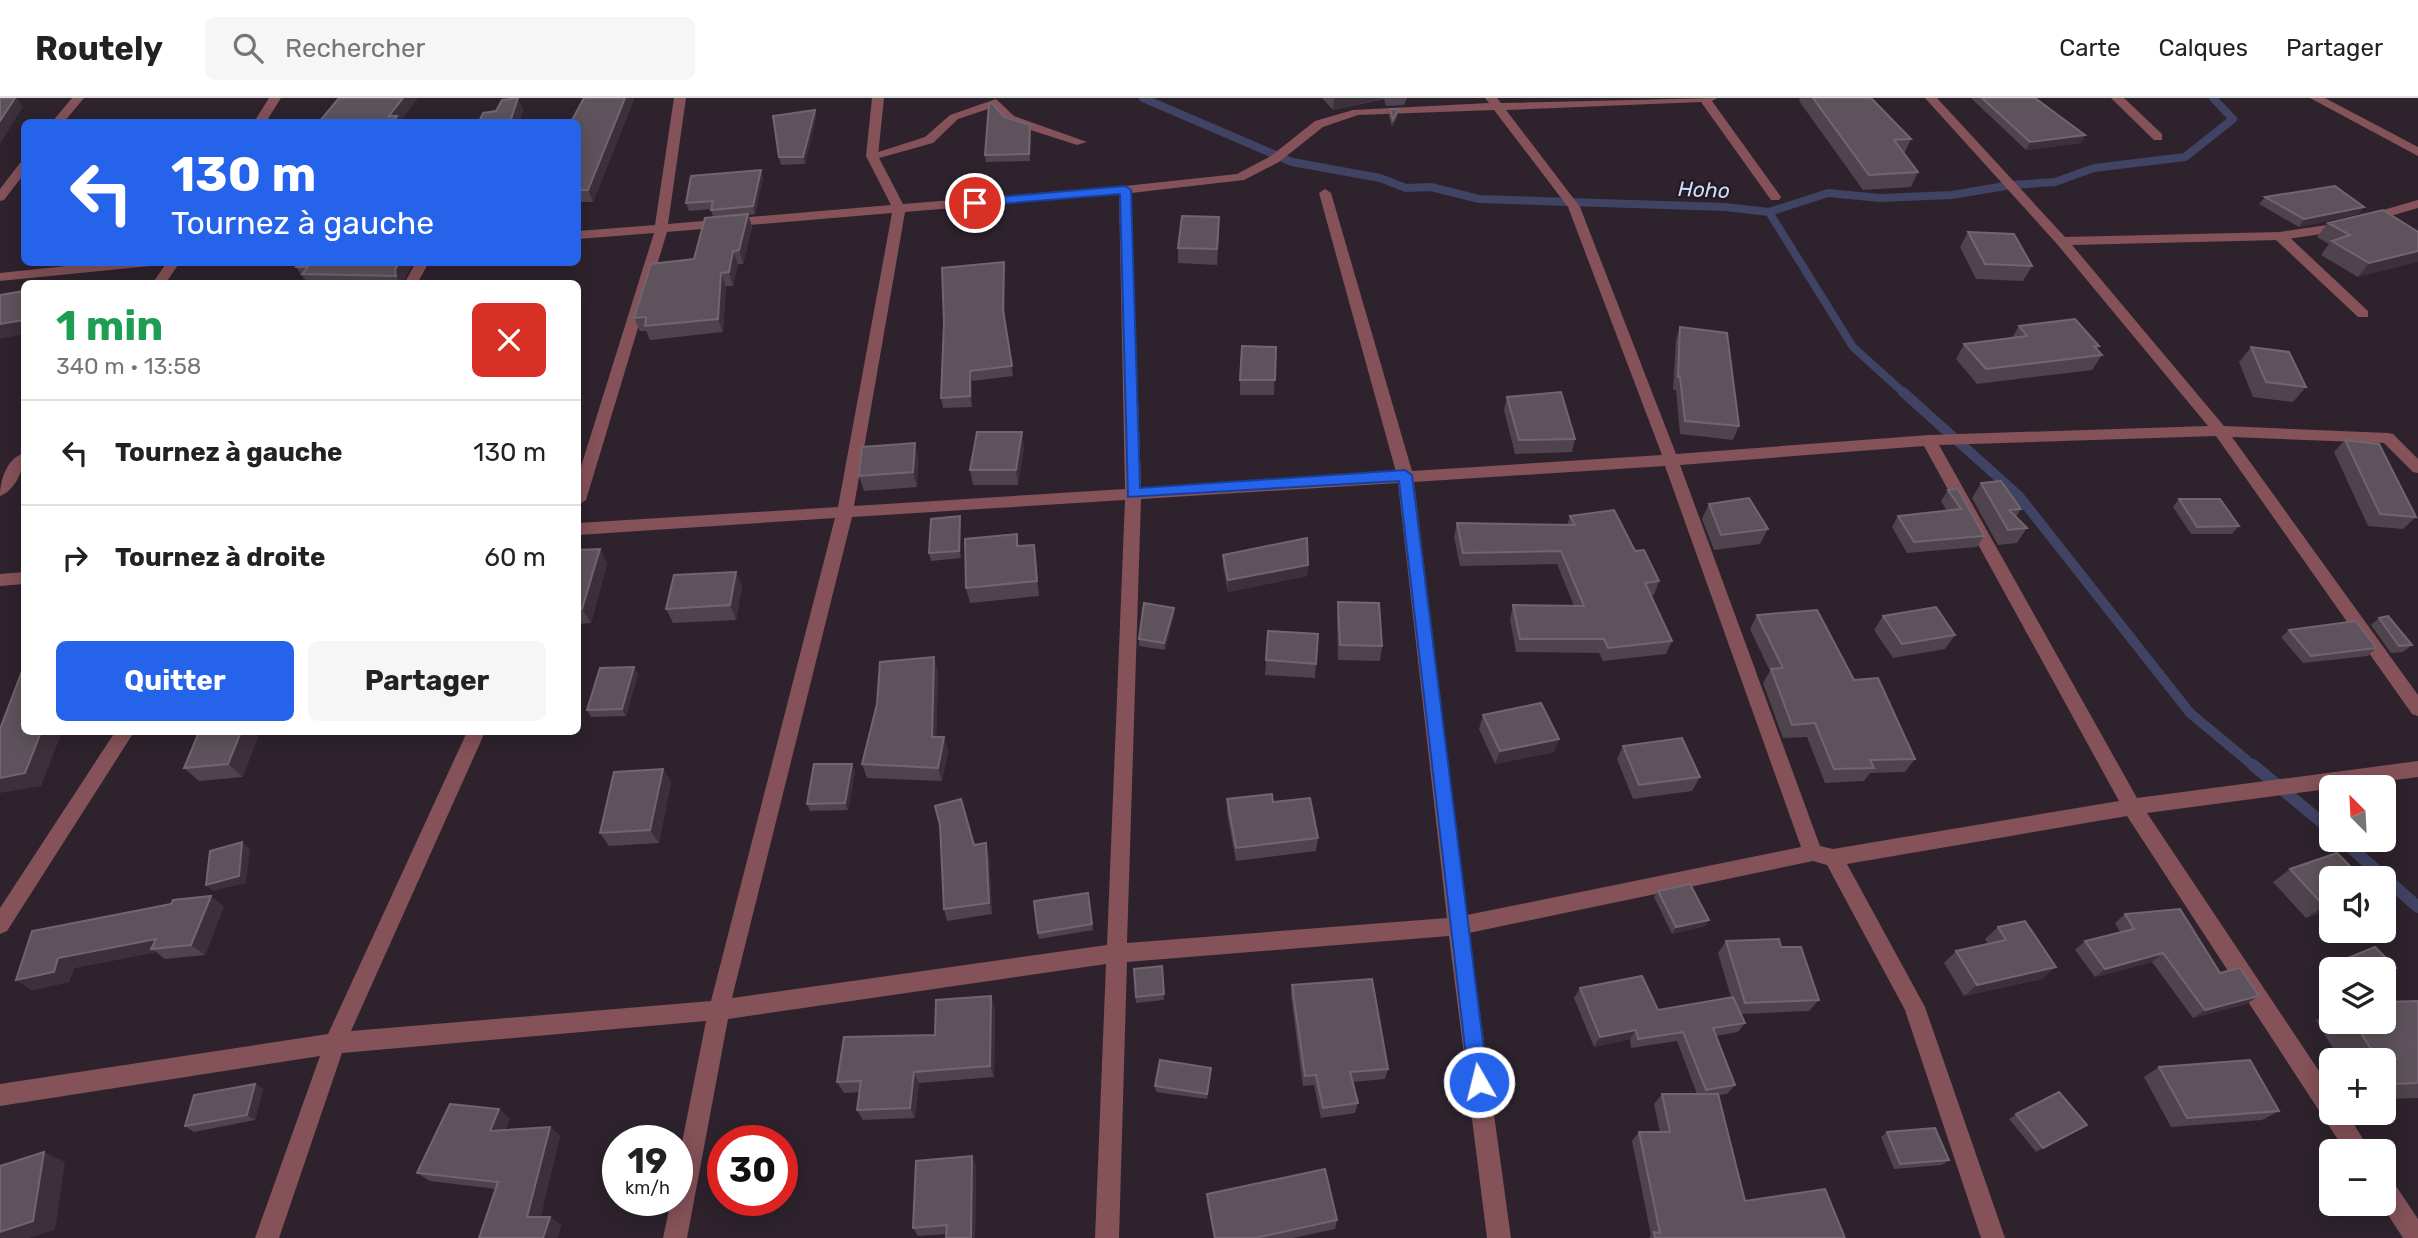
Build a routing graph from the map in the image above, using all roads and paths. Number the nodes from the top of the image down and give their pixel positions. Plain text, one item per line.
1 (78, 98) edge
2 (275, 98) edge
3 (680, 98) edge
4 (878, 98) edge
5 (1704, 98) edge
6 (1711, 98) edge
7 (1931, 98) edge
8 (2117, 98) edge
9 (2316, 98) edge
10 (1493, 102) edge
11 (60, 119) edge
12 (262, 119) edge
13 (2158, 137) dead end
14 (1080, 142) dead end
15 (2418, 152) edge
16 (872, 156) junction
17 (21, 170) edge
18 (1125, 190) junction
19 (1325, 193) dead end
20 (0, 197) edge
21 (1775, 197) dead end
22 (2418, 204) edge
23 (899, 209) junction
24 (661, 230) junction
25 (581, 235) edge
26 (2280, 236) junction
27 (2062, 241) junction
28 (110, 266) edge
29 (0, 277) edge
30 (2363, 314) dead end
31 (2220, 431) junction
32 (1929, 440) junction
33 (1671, 460) junction
34 (21, 462) edge
35 (2418, 468) edge
36 (1405, 475) junction
37 (0, 490) edge
38 (581, 490) edge
39 (1133, 493) junction
40 (845, 512) junction
41 (581, 529) edge
42 (21, 578) edge
43 (0, 580) edge
44 (2418, 709) edge
45 (123, 735) edge
46 (476, 735) edge
47 (2418, 769) edge
48 (2132, 807) junction
49 (1823, 855) junction
50 (0, 925) edge
51 (1458, 926) junction
52 (1116, 953) junction
53 (719, 1010) junction
54 (335, 1044) junction
55 (2319, 1090) edge
56 (0, 1095) edge
57 (2396, 1206) edge
58 (267, 1238) edge
59 (675, 1238) edge
60 (1107, 1238) edge
61 (1499, 1238) edge
62 (1993, 1238) edge
63 (2417, 1238) edge

1 - 11 street
2 - 12 street
3 - 24 street
4 - 16 street
5 - 6 street
5 - 10 street
5 - 21 street
7 - 27 street
8 - 13 street
9 - 15 street
10 - 18 street
10 - 33 street
14 - 16 street
16 - 23 street
17 - 20 street
18 - 23 street
18 - 39 street
19 - 36 street
22 - 26 street
23 - 24 street
23 - 40 street
24 - 25 street
24 - 38 street
26 - 27 street
26 - 30 street
27 - 31 street
28 - 29 street
31 - 32 street
31 - 35 street
31 - 44 street
32 - 33 street
32 - 48 street
33 - 36 street
33 - 49 street
34 - 37 street
36 - 39 street
36 - 51 street
39 - 40 street
39 - 52 street
40 - 41 street
40 - 53 street
42 - 43 street
45 - 50 street
46 - 54 street
47 - 48 street
48 - 49 street
48 - 55 street
49 - 51 street
49 - 62 street
51 - 52 street
51 - 61 street
52 - 53 street
52 - 60 street
53 - 54 street
53 - 59 street
54 - 56 street
54 - 58 street
57 - 63 street

